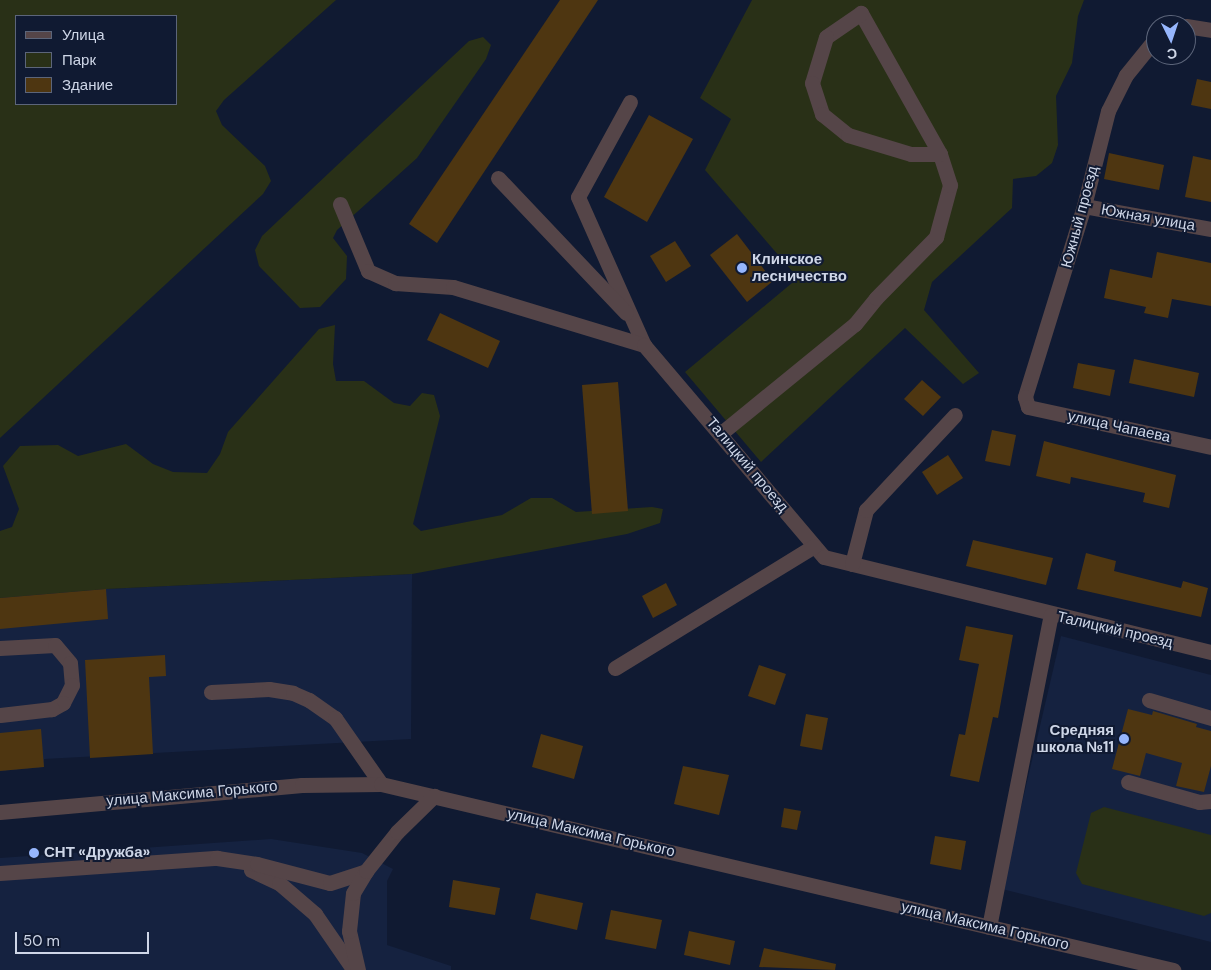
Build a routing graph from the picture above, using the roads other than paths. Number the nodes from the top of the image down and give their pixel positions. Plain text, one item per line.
1 (1196, 28) edge
2 (1211, 30) edge
3 (1146, 50) edge
4 (630, 102) dead end
5 (940, 154) junction
6 (498, 178) dead end
7 (340, 204) dead end
8 (1084, 206) junction
9 (1211, 229) edge
10 (634, 321) junction
11 (644, 345) junction
12 (1028, 407) joint
13 (955, 415) dead end
14 (720, 434) junction
15 (1211, 446) edge
16 (814, 546) junction
17 (852, 564) junction
18 (1051, 615) junction
19 (0, 648) edge
20 (1211, 652) edge
21 (615, 668) dead end
22 (211, 692) dead end
23 (1149, 700) dead end
24 (0, 715) edge
25 (1211, 718) edge
26 (1128, 782) dead end
27 (381, 784) junction
28 (434, 796) junction
29 (1211, 801) edge
30 (0, 812) edge
31 (217, 858) junction
32 (366, 871) junction
33 (0, 873) edge
34 (989, 927) junction
35 (354, 970) edge
36 (358, 970) edge
37 (1173, 970) edge

1 - 2 street
3 - 8 street, Южный проезд
4 - 10 street
5 - 5 street
5 - 14 street
6 - 10 street
7 - 11 street
8 - 9 street, Южная улица
8 - 12 street, Южный проезд
10 - 11 street
11 - 14 street, Талицкий проезд
12 - 15 street, улица Чапаева
13 - 17 street
14 - 16 street, Талицкий проезд
16 - 17 street, Талицкий проезд
16 - 21 street
17 - 18 street, Талицкий проезд
18 - 20 street, Талицкий проезд
18 - 34 street
19 - 24 street
22 - 27 street
23 - 25 street
26 - 29 street
27 - 28 street, улица Максима Горького
27 - 30 street, улица Максима Горького
28 - 32 street
28 - 34 street, улица Максима Горького
31 - 32 street
31 - 33 street
31 - 35 street
32 - 36 street
34 - 37 street, улица Максима Горького

